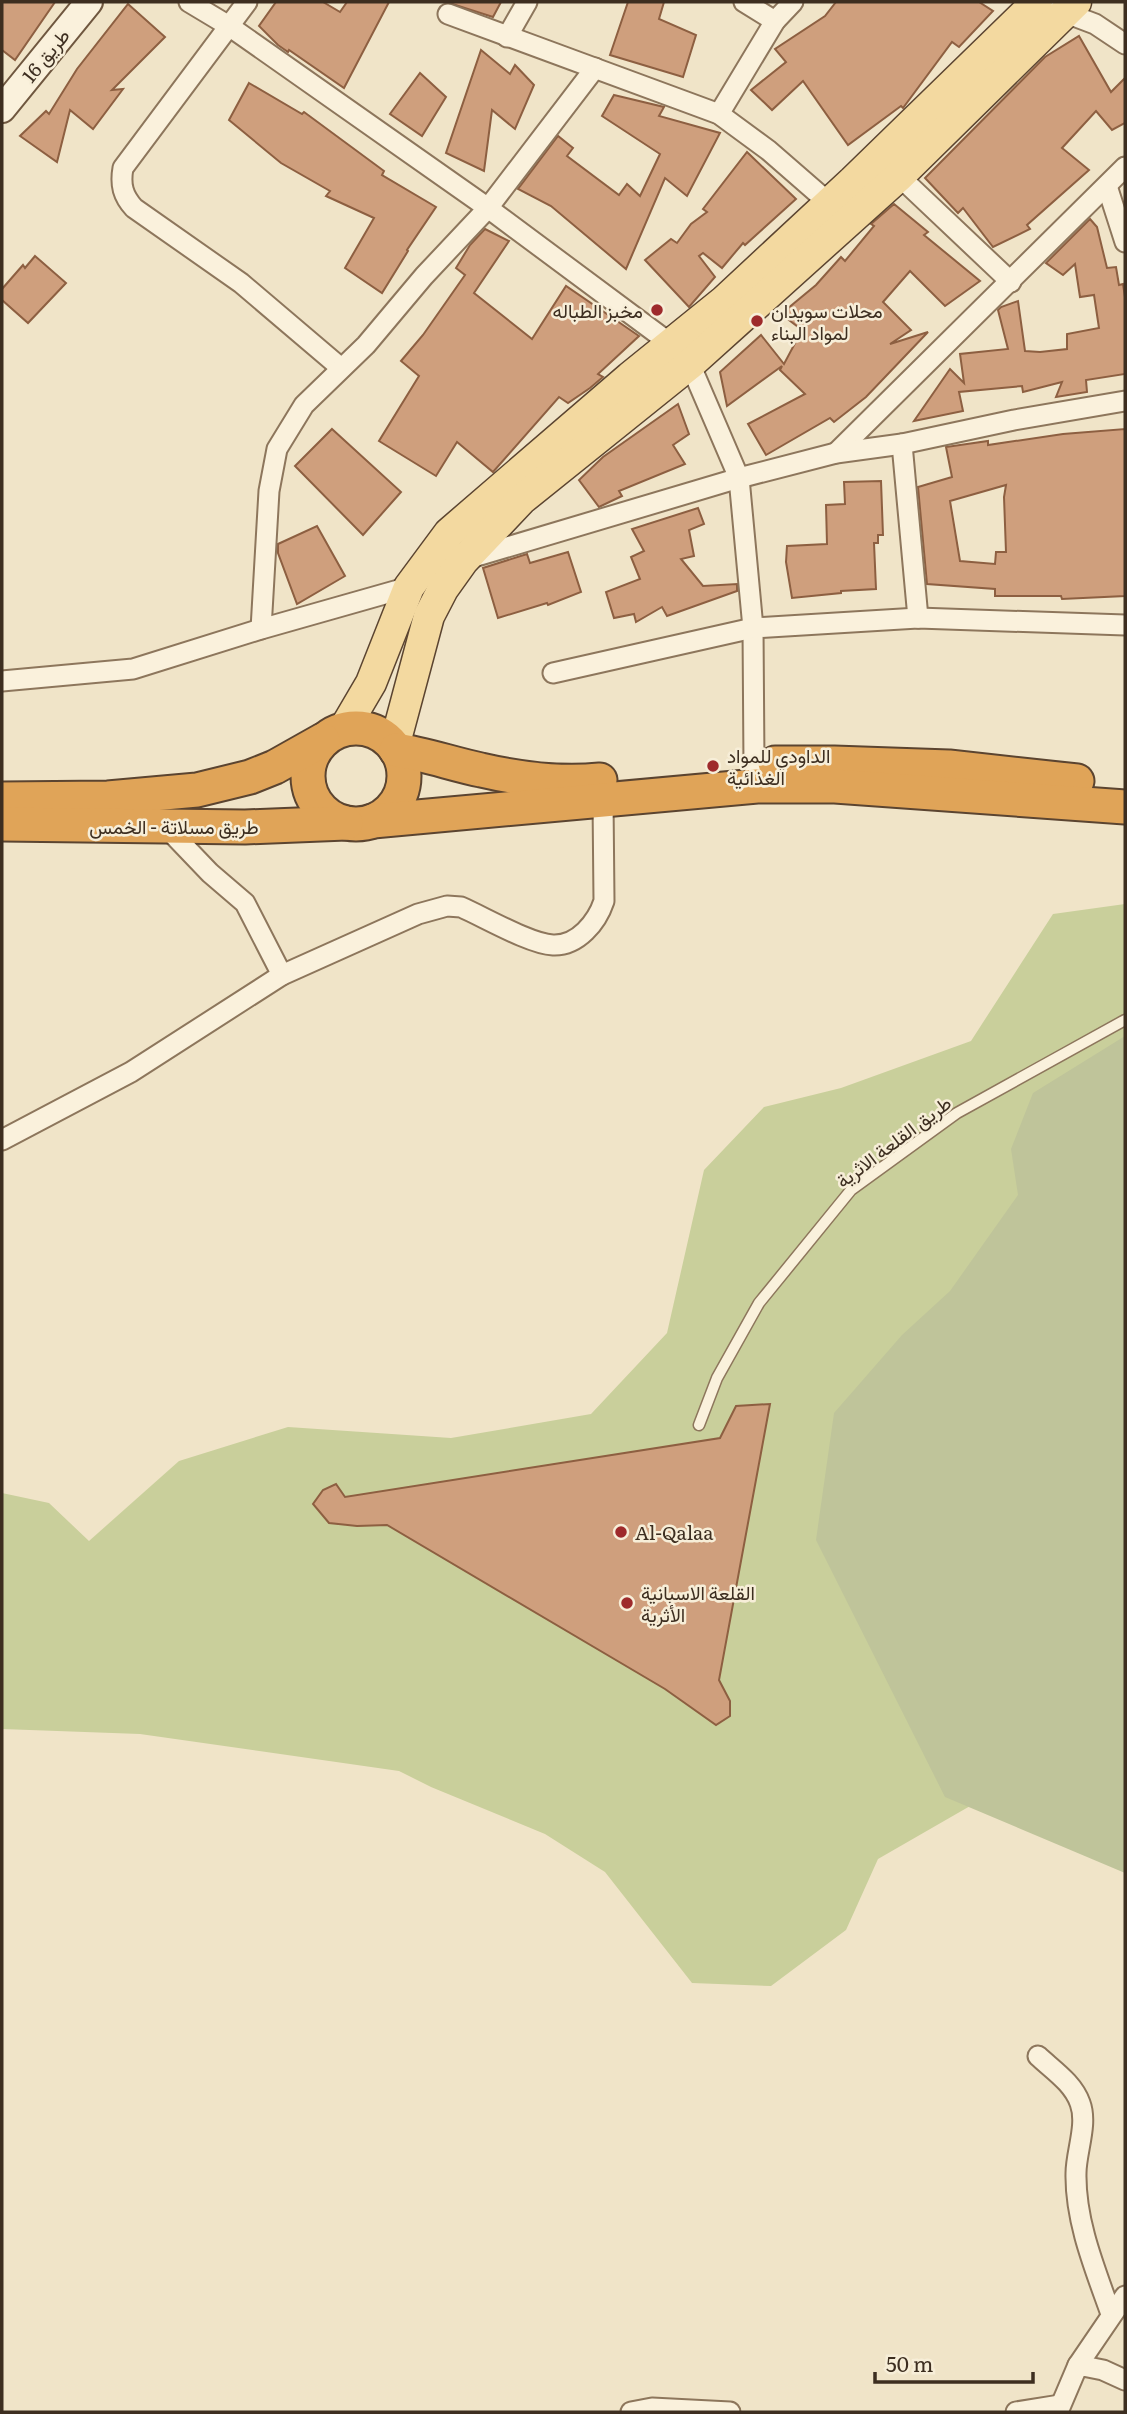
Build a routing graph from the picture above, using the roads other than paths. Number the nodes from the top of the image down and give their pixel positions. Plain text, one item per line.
1 (89, 2) edge
2 (189, 2) edge
3 (247, 2) edge
4 (527, 2) edge
5 (744, 2) edge
6 (793, 2) edge
7 (1054, 5) edge
8 (448, 14) dead end
9 (775, 21) junction
10 (229, 26) junction
11 (507, 37) junction
12 (1125, 44) edge
13 (594, 68) junction
14 (5, 98) edge
15 (719, 114) junction
16 (1125, 167) edge
17 (899, 176) junction
18 (1107, 186) junction
19 (829, 203) junction
20 (488, 208) junction
21 (1125, 242) edge
22 (1011, 282) junction
23 (680, 354) junction
24 (341, 368) junction
25 (1125, 401) edge
26 (902, 444) junction
27 (836, 453) junction
28 (739, 478) junction
29 (463, 561) junction
30 (409, 587) junction
31 (918, 618) junction
32 (1125, 625) edge
33 (753, 628) junction
34 (261, 629) junction
35 (553, 673) dead end
36 (2, 681) edge
37 (333, 734) junction
38 (395, 748) junction
39 (755, 775) junction
40 (1125, 785) edge
41 (2, 799) edge
42 (603, 800) junction
43 (1125, 807) edge
44 (360, 822) junction
45 (2, 824) edge
46 (165, 826) junction
47 (282, 975) junction
48 (1125, 1020) edge
49 (2, 1140) edge
50 (699, 1425) dead end
51 (1038, 2056) dead end
52 (1125, 2296) edge
53 (1111, 2314) junction
54 (1078, 2365) junction
55 (1125, 2381) edge
56 (1059, 2409) edge
57 (631, 2412) edge
58 (730, 2412) edge
59 (1016, 2412) edge

1 - 14 street, طريق 16
2 - 10 street
3 - 10 street
4 - 11 street
5 - 9 street
6 - 9 street
7 - 12 street
7 - 17 main road
7 - 19 main road
8 - 11 street
9 - 15 street
10 - 20 street
10 - 24 street
11 - 13 street
13 - 15 street
13 - 20 street
15 - 19 street
16 - 18 street
17 - 22 street
17 - 23 main road
18 - 21 street
18 - 22 street
19 - 23 main road
20 - 23 street
20 - 24 street
22 - 27 street
23 - 28 street
23 - 29 main road
23 - 30 main road
24 - 34 street
25 - 26 street
26 - 27 street
26 - 31 street
27 - 28 street
28 - 29 street
28 - 33 street
29 - 38 main road
30 - 34 street
30 - 37 main road
31 - 32 street
31 - 33 street
33 - 35 street
33 - 39 street
34 - 36 street
37 - 38 highway
37 - 41 highway, طريق مسلاتة - الخمس
37 - 44 highway
38 - 39 highway
38 - 44 highway
39 - 40 highway
39 - 42 highway, طريق مسلاتة - الخمس
39 - 43 highway
42 - 44 highway, طريق مسلاتة - الخمس
42 - 47 street
44 - 46 highway, طريق مسلاتة - الخمس
45 - 46 highway, طريق مسلاتة - الخمس
46 - 47 street
47 - 49 street
48 - 50 lane, طريق القلعة الاثرية
51 - 53 street
52 - 53 street
53 - 54 street
54 - 55 street
54 - 56 street
56 - 59 street
57 - 58 street

